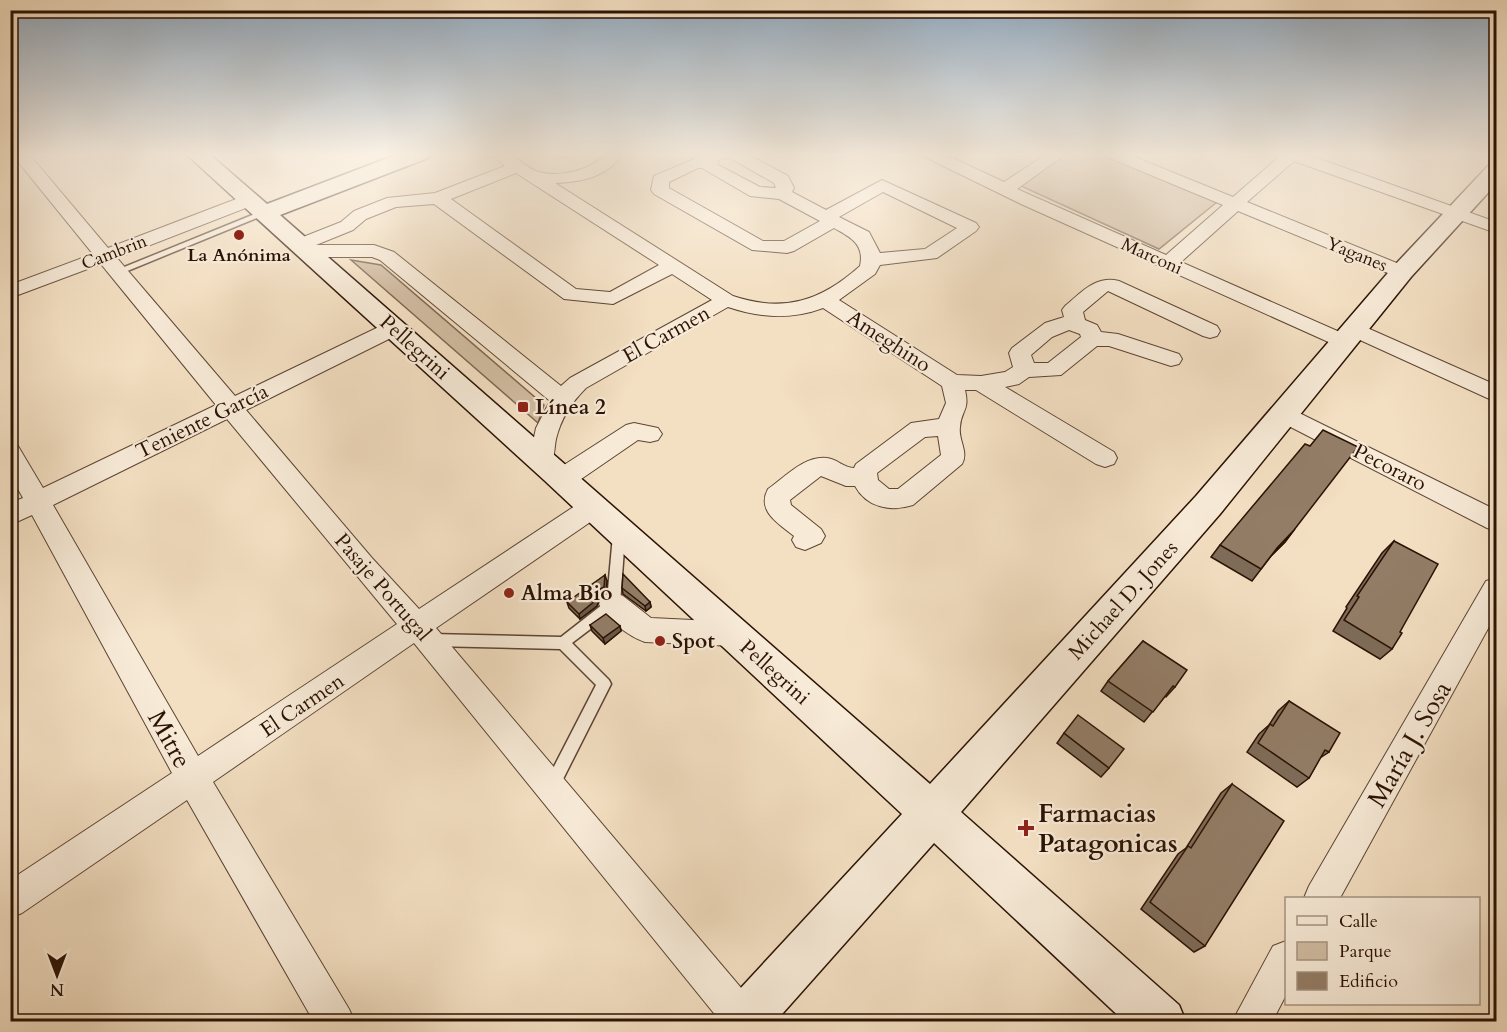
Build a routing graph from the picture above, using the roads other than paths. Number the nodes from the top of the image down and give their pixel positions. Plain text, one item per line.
1 (59, 201) edge
2 (251, 201) edge
3 (272, 201) edge
4 (393, 201) edge
5 (442, 201) edge
6 (572, 201) edge
7 (680, 201) edge
8 (796, 201) edge
9 (857, 201) edge
10 (916, 201) edge
11 (1032, 201) edge
12 (1230, 201) edge
13 (1422, 201) edge
14 (1469, 201) edge
15 (1235, 203) junction
16 (257, 206) junction
17 (1457, 214) junction
18 (830, 219) junction
19 (1497, 228) edge
20 (304, 248) junction
21 (872, 260) junction
22 (1168, 263) junction
23 (111, 264) junction
24 (672, 266) junction
25 (1402, 272) junction
26 (10, 292) edge
27 (726, 300) junction
28 (825, 300) junction
29 (1075, 322) junction
30 (394, 328) junction
31 (1210, 331) dead end
32 (1350, 336) junction
33 (1092, 339) junction
34 (1171, 359) dead end
35 (1025, 370) junction
36 (952, 382) junction
37 (981, 383) junction
38 (1497, 394) edge
39 (561, 398) junction
40 (231, 407) junction
41 (1283, 413) junction
42 (948, 427) junction
43 (650, 434) dead end
44 (10, 452) edge
45 (1105, 458) dead end
46 (551, 470) junction
47 (865, 477) junction
48 (38, 501) junction
49 (593, 507) junction
50 (10, 515) edge
51 (1497, 521) edge
52 (619, 530) junction
53 (806, 540) dead end
54 (1497, 589) edge
55 (613, 604) junction
56 (423, 633) junction
57 (734, 634) junction
58 (563, 643) junction
59 (193, 779) junction
60 (551, 787) junction
61 (933, 812) junction
62 (1322, 897) edge
63 (10, 902) edge
64 (1285, 962) edge
65 (744, 1021) edge
66 (336, 1022) edge
67 (1162, 1022) edge
68 (1251, 1022) edge

1 - 23 street, Pasaje Portugal
2 - 16 street, Pellegrini
3 - 16 street, Cambrin
4 - 20 street
5 - 24 street
6 - 24 street
7 - 18 street
8 - 18 street
9 - 18 street
10 - 21 street
11 - 22 street, Marconi
12 - 15 street, Yaganes
13 - 17 street
14 - 17 street, Michael D. Jones
15 - 22 street
15 - 25 street, Yaganes
16 - 20 street, Pellegrini
16 - 23 street, Cambrin
17 - 19 street
17 - 25 street, Michael D. Jones
18 - 21 street
20 - 30 street, Pellegrini
20 - 39 street
21 - 28 street, El Carmen
22 - 32 street, Marconi
23 - 26 street, Cambrin
23 - 40 street, Pasaje Portugal
24 - 27 street
25 - 32 street, Michael D. Jones
27 - 28 street, El Carmen
27 - 39 street, El Carmen
28 - 36 street, Ameghino
29 - 31 street
29 - 33 street
29 - 35 street
30 - 40 street, Teniente García
30 - 46 street, Pellegrini
32 - 38 street, Marconi
32 - 41 street, Michael D. Jones
33 - 34 street
33 - 35 street
35 - 37 street
36 - 37 street
36 - 42 street
37 - 45 street
39 - 46 street, El Carmen
40 - 48 street, Teniente García
40 - 56 street, Pasaje Portugal
41 - 51 street, Pecoraro
41 - 61 street, Michael D. Jones
42 - 47 street
42 - 47 street
43 - 46 street
44 - 48 street, Mitre
46 - 49 street, Pellegrini
47 - 53 street
48 - 50 street, Teniente García
48 - 59 street, Mitre
49 - 52 street, Pellegrini
49 - 56 street, El Carmen
52 - 55 lane
52 - 57 street, Pellegrini
54 - 62 street, María J. Sosa
55 - 57 street
55 - 58 lane
56 - 58 lane
56 - 59 street, El Carmen
56 - 60 street, Pasaje Portugal
57 - 61 street, Pellegrini
58 - 60 lane
59 - 63 street, El Carmen
59 - 66 street, Mitre
60 - 65 street, Pasaje Portugal
61 - 65 street, Michael D. Jones
61 - 67 street, Pellegrini
64 - 68 street

